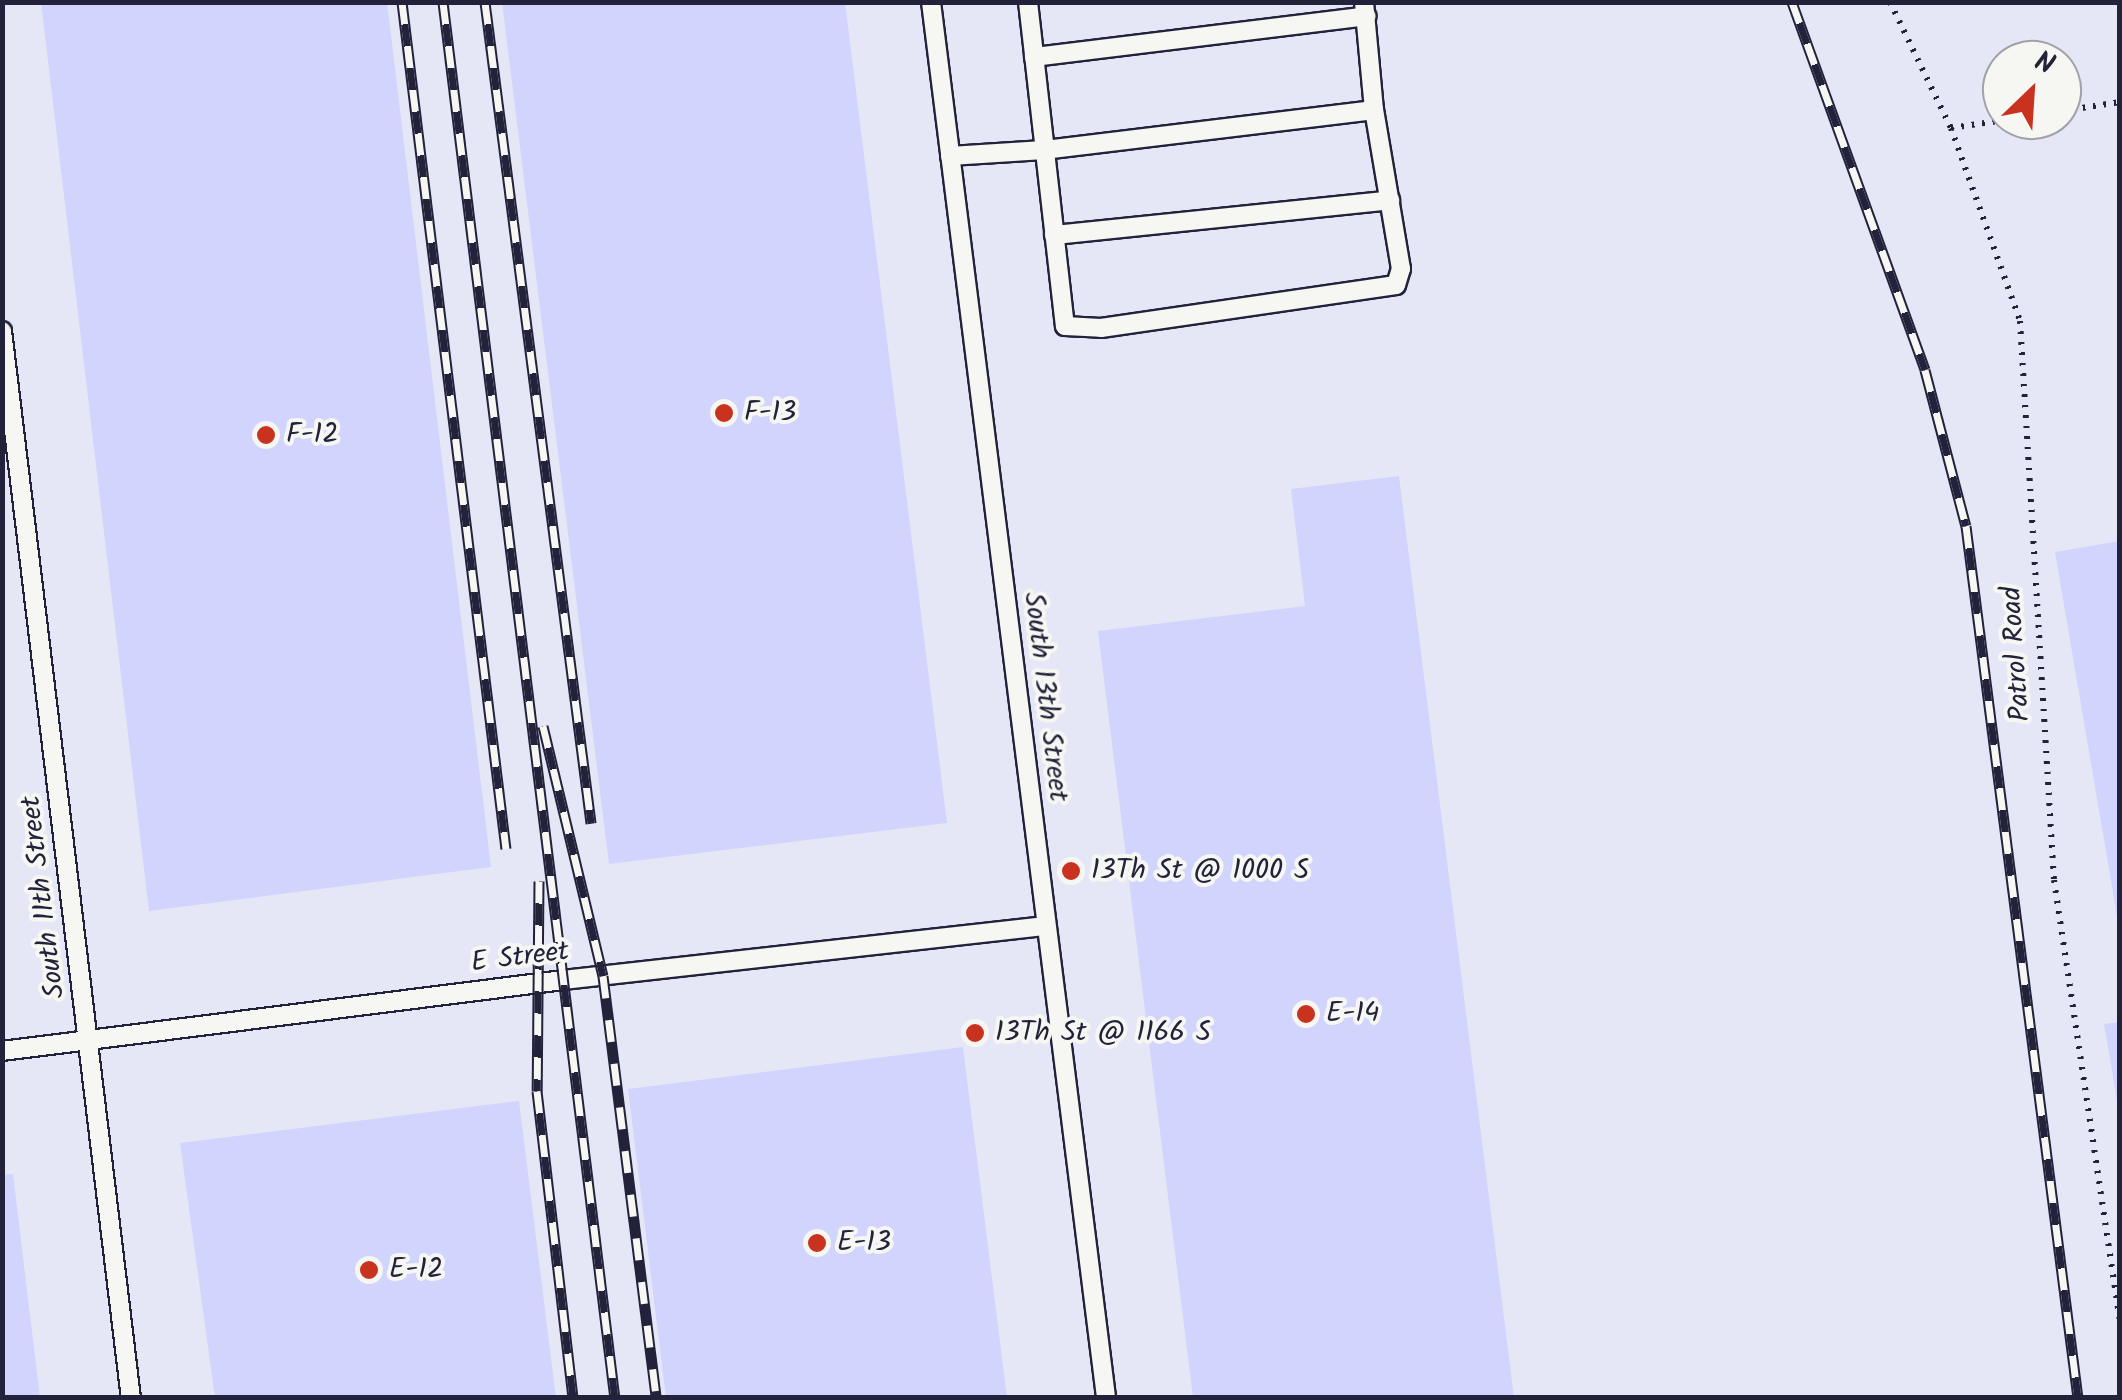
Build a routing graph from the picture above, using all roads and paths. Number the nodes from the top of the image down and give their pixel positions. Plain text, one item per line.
1 (931, 2) edge
2 (1028, 2) edge
3 (1890, 2) edge
4 (1365, 9) edge
5 (1034, 57) junction
6 (2120, 102) edge
7 (2082, 108) edge
8 (1374, 110) junction
9 (1982, 123) edge
10 (1950, 128) junction
11 (1044, 150) junction
12 (950, 156) junction
13 (1390, 200) junction
14 (1054, 235) junction
15 (2, 331) edge
16 (1046, 926) junction
17 (90, 1041) junction
18 (2, 1051) edge
19 (2120, 1324) edge
20 (131, 1398) edge
21 (1106, 1398) edge

1 - 12 lane, South 13th Street
2 - 5 lane
3 - 10 path, Patrol Road
4 - 5 lane
4 - 8 lane
5 - 11 lane
6 - 7 path
8 - 11 lane
8 - 13 lane
9 - 10 path
10 - 19 path, Patrol Road
11 - 12 lane
11 - 14 lane
12 - 16 lane, South 13th Street
13 - 14 lane
13 - 14 lane
15 - 17 lane, South 11th Street
16 - 17 lane, E Street
16 - 21 lane, South 13th Street
17 - 18 lane, E Street
17 - 20 lane, South 11th Street

